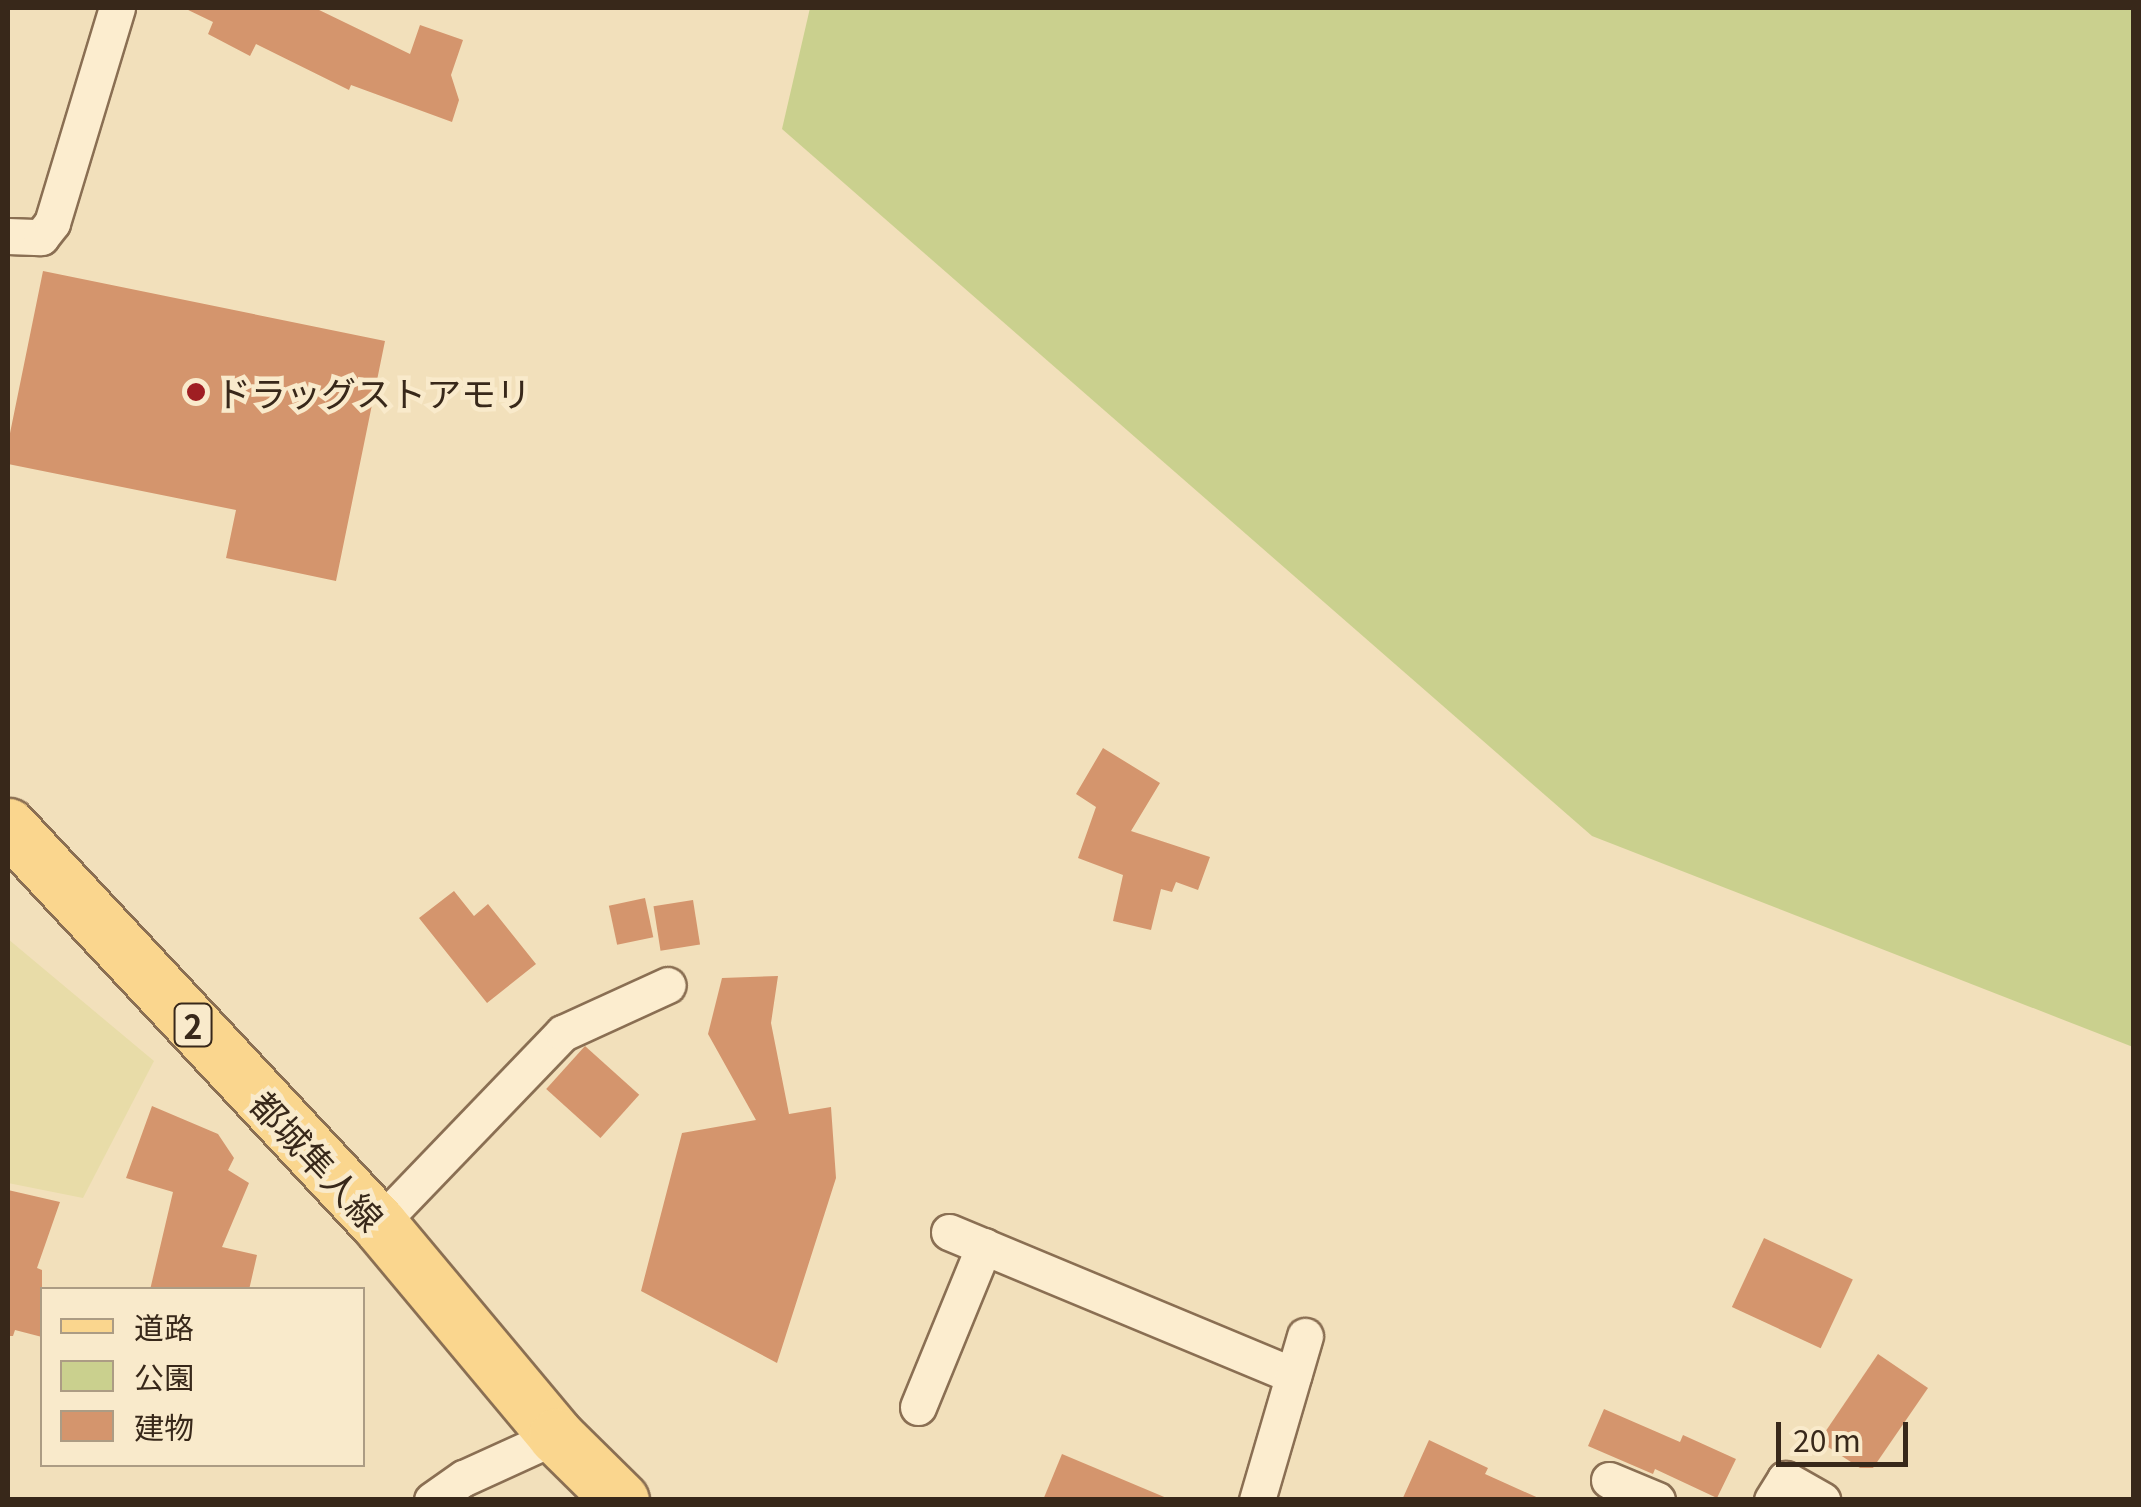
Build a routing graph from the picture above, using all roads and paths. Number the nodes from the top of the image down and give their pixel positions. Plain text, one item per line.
1 (118, 8) edge
2 (8, 236) edge
3 (8, 826) edge
4 (668, 985) dead end
5 (379, 1224) junction
6 (950, 1232) dead end
7 (984, 1246) junction
8 (1305, 1336) dead end
9 (1294, 1375) junction
10 (918, 1407) dead end
11 (556, 1436) junction
12 (1609, 1480) dead end
13 (432, 1500) edge
14 (620, 1500) edge
15 (1257, 1500) edge
16 (1656, 1500) edge
17 (1772, 1500) edge
18 (1822, 1500) edge

1 - 2 street
3 - 5 main road, 都城隼人線 / 2
4 - 5 street
5 - 11 main road, 都城隼人線 / 2
6 - 7 street
7 - 9 street
7 - 10 street
8 - 9 street
9 - 15 street
11 - 13 street
11 - 14 main road, 都城隼人線 / 2
12 - 16 street
17 - 18 street

